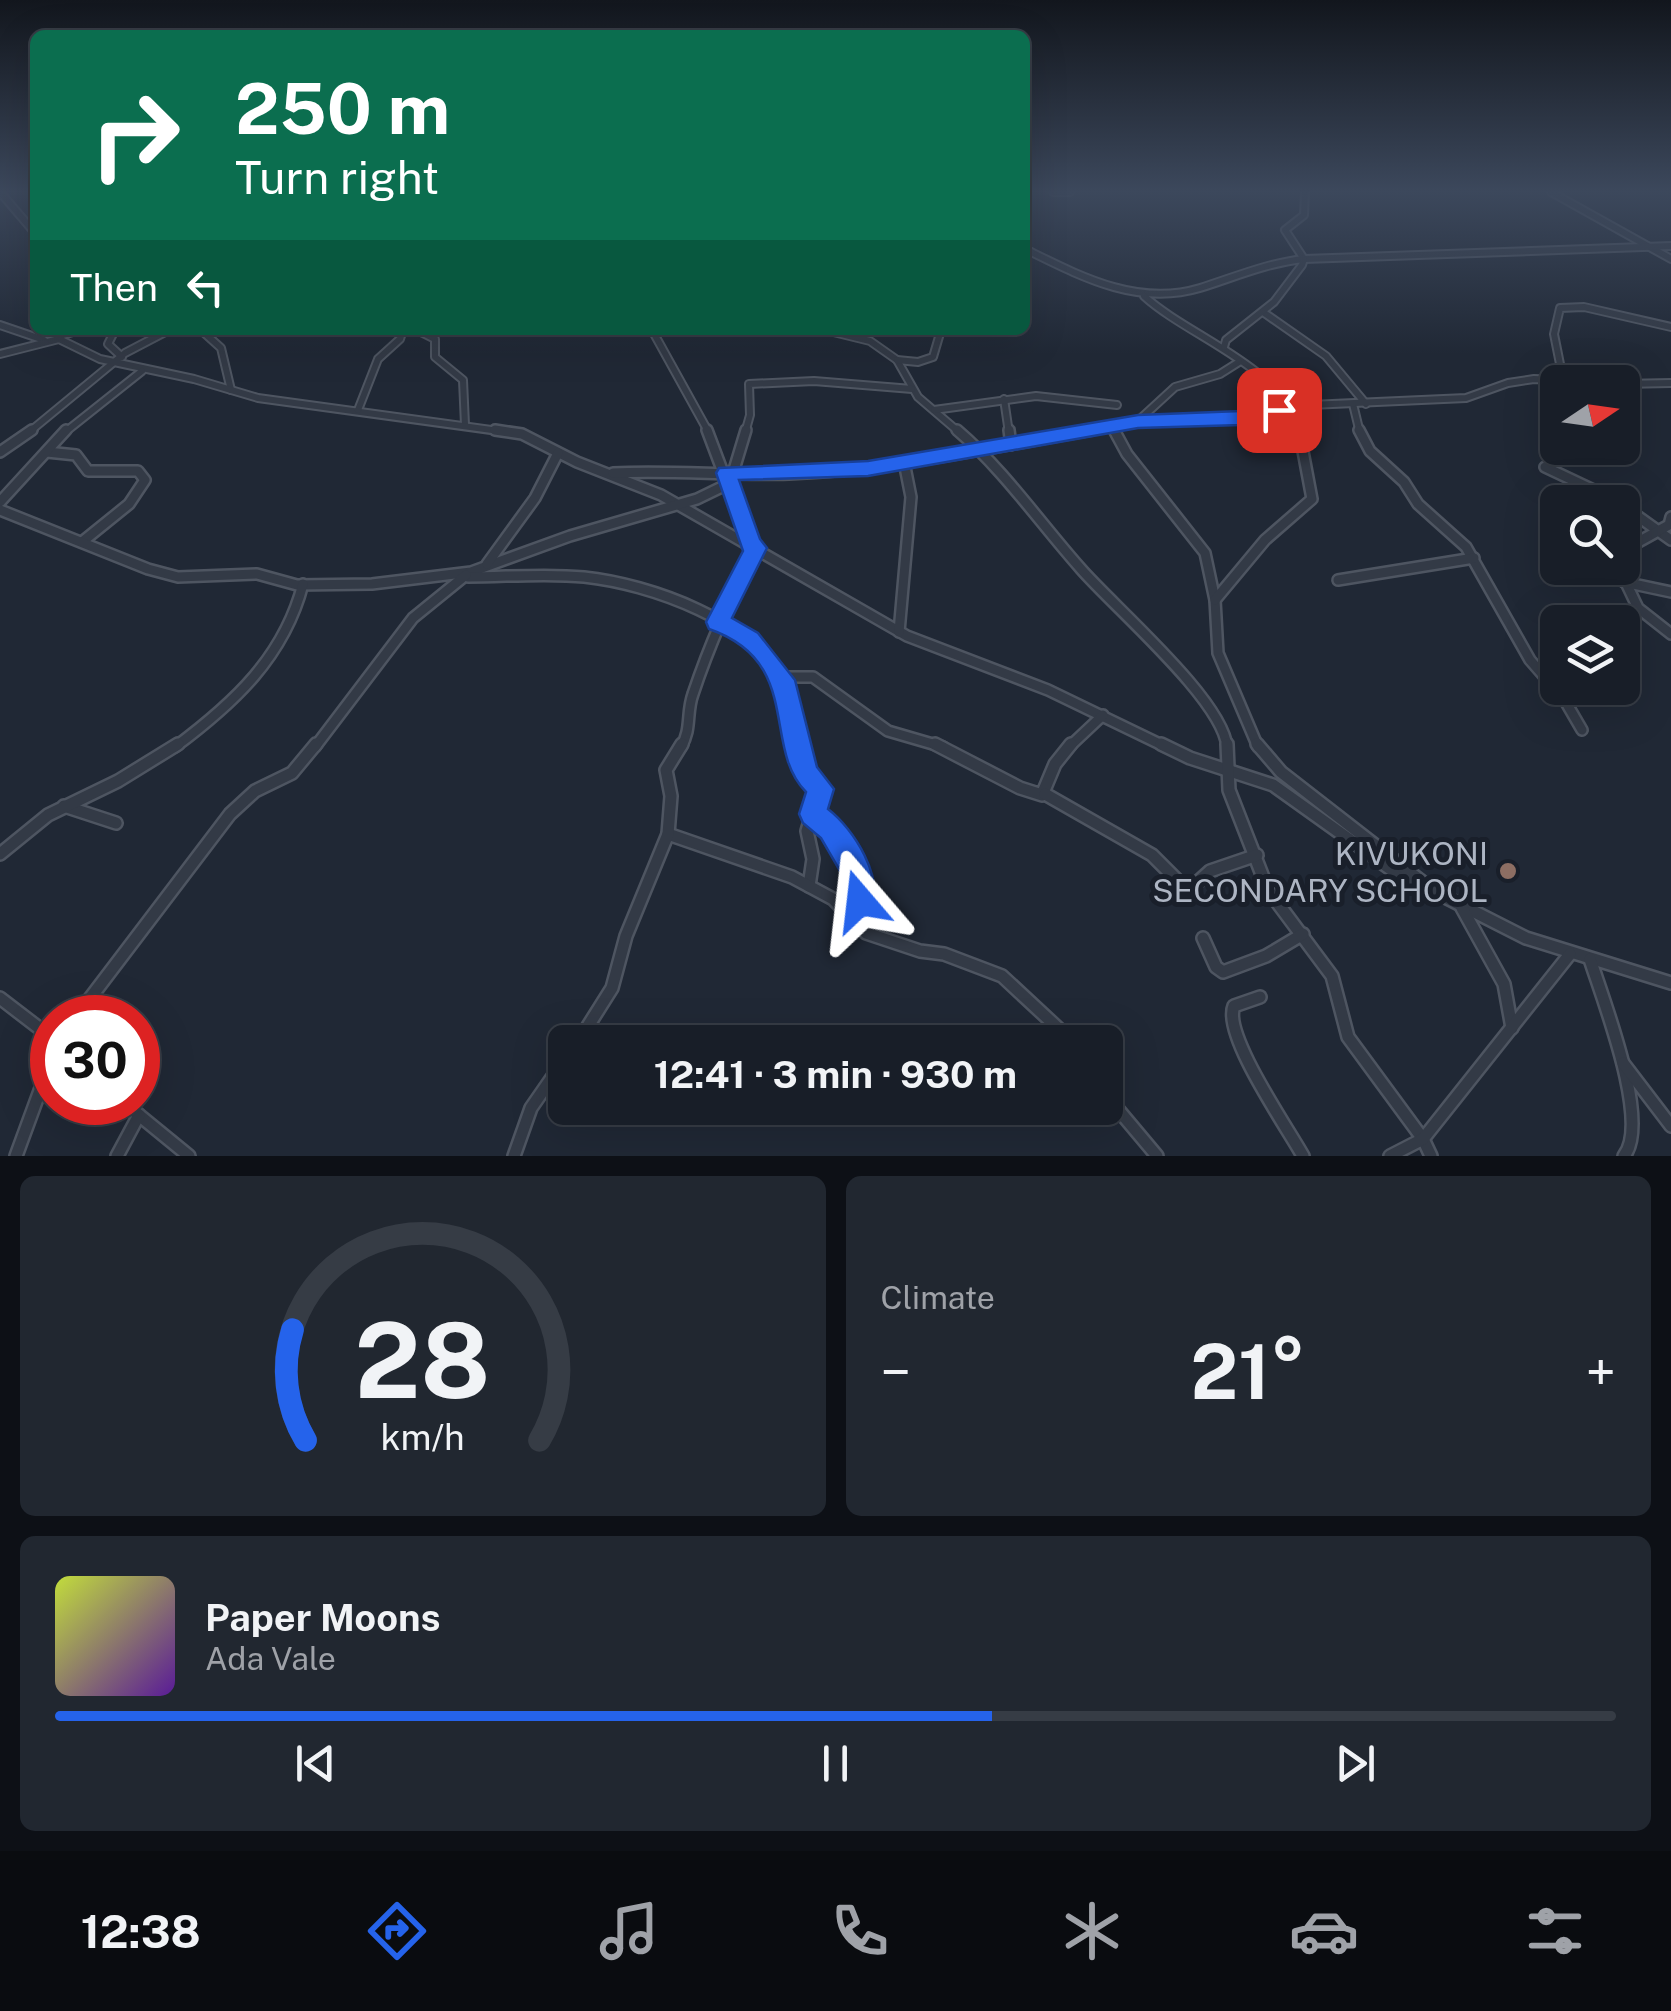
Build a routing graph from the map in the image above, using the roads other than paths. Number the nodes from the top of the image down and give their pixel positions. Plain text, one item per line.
1 (1296, 246) edge
2 (1652, 246) edge
3 (1671, 246) edge
4 (1656, 248) junction
5 (1030, 251) edge
6 (1671, 258) edge
7 (1304, 259) junction
8 (1144, 296) junction
9 (1263, 312) junction
10 (0, 325) edge
11 (1671, 326) edge
12 (30, 334) edge
13 (35, 335) edge
14 (62, 335) edge
15 (112, 335) edge
16 (161, 335) edge
17 (208, 335) edge
18 (401, 335) edge
19 (427, 335) edge
20 (655, 335) edge
21 (845, 335) edge
22 (868, 335) edge
23 (939, 335) edge
24 (49, 339) junction
25 (870, 341) junction
26 (1224, 347) junction
27 (0, 354) edge
28 (119, 360) junction
29 (897, 360) junction
30 (1238, 362) junction
31 (1559, 365) edge
32 (142, 371) junction
33 (1540, 380) edge
34 (1640, 384) edge
35 (1671, 384) edge
36 (912, 389) junction
37 (231, 390) junction
38 (1004, 399) junction
39 (1353, 404) junction
40 (1366, 404) junction
41 (1117, 405) dead end
42 (1292, 407) junction
43 (358, 410) junction
44 (934, 410) junction
45 (1138, 422) junction
46 (466, 425) junction
47 (1112, 427) junction
48 (1012, 445) junction
49 (979, 450) junction
50 (0, 452) edge
51 (47, 452) junction
52 (558, 453) junction
53 (904, 462) junction
54 (1545, 466) dead end
55 (606, 474) junction
56 (730, 476) junction
57 (1590, 485) edge
58 (0, 502) edge
59 (678, 505) junction
60 (0, 510) edge
61 (1671, 517) edge
62 (1640, 518) edge
63 (1658, 531) junction
64 (1671, 540) edge
65 (1640, 541) edge
66 (82, 542) junction
67 (753, 546) junction
68 (1474, 558) junction
69 (485, 567) junction
70 (468, 574) junction
71 (1338, 580) dead end
72 (303, 584) junction
73 (1626, 585) edge
74 (1638, 585) edge
75 (1671, 592) edge
76 (1214, 600) junction
77 (718, 622) junction
78 (899, 632) junction
79 (1671, 634) edge
80 (780, 677) junction
81 (1103, 715) junction
82 (1582, 730) dead end
83 (1231, 772) junction
84 (1046, 794) junction
85 (64, 806) junction
86 (813, 814) junction
87 (116, 823) dead end
88 (668, 834) junction
89 (0, 854) edge
90 (1258, 855) junction
91 (809, 886) junction
92 (1441, 896) junction
93 (1460, 905) junction
94 (855, 924) junction
95 (1304, 934) junction
96 (1203, 938) dead end
97 (1570, 954) junction
98 (1590, 959) junction
99 (1671, 983) edge
100 (92, 995) edge
101 (1260, 997) dead end
102 (0, 998) edge
103 (30, 1021) edge
104 (589, 1025) edge
105 (1055, 1025) edge
106 (1512, 1028) junction
107 (1621, 1061) junction
108 (548, 1083) edge
109 (1123, 1115) edge
110 (30, 1118) edge
111 (133, 1125) edge
112 (150, 1125) edge
113 (1671, 1126) edge
114 (1423, 1139) junction
115 (16, 1156) edge
116 (117, 1156) edge
117 (189, 1156) edge
118 (514, 1156) edge
119 (1157, 1156) edge
120 (1303, 1156) edge
121 (1390, 1156) edge
122 (1430, 1156) edge
123 (1624, 1156) edge

1 - 7 street
2 - 4 street
3 - 4 street
4 - 6 street
4 - 7 street
5 - 8 street
7 - 8 street
7 - 9 street
8 - 26 street
9 - 26 street
9 - 40 street
10 - 12 street
11 - 31 street
13 - 24 street
14 - 24 street
15 - 28 street
16 - 28 street
17 - 37 street
18 - 43 street
19 - 46 street
20 - 56 street
21 - 25 street
22 - 25 street
23 - 29 street
24 - 27 street
24 - 28 street
25 - 29 street
26 - 30 street
28 - 32 street
28 - 50 street
29 - 36 street
30 - 42 street
30 - 45 street
32 - 37 street
32 - 51 street
33 - 40 street
34 - 35 street
36 - 44 street
36 - 56 street
37 - 43 street
38 - 41 street
38 - 44 street
38 - 48 street
39 - 40 street
39 - 42 street
39 - 68 street
42 - 45 street
42 - 76 street
43 - 46 street
44 - 49 street
45 - 47 street
46 - 52 street
47 - 48 street
47 - 76 street
48 - 49 street
49 - 53 street
49 - 83 street
51 - 58 street
51 - 66 street
52 - 55 street
52 - 69 street
53 - 56 street
53 - 78 street
54 - 57 street
55 - 56 street
55 - 59 street
56 - 59 street
56 - 67 street
59 - 67 street
59 - 69 street
60 - 66 street
61 - 63 street
62 - 63 street
63 - 64 street
63 - 65 street
66 - 72 street
67 - 77 street
67 - 78 street
68 - 71 street
68 - 82 street
69 - 70 street
70 - 72 street
70 - 77 street
70 - 100 street
72 - 85 street
73 - 79 street
74 - 75 street
76 - 92 street
77 - 80 street
77 - 88 street
78 - 81 street
80 - 84 street
80 - 86 street
81 - 83 street
81 - 84 street
83 - 90 street
83 - 92 street
84 - 90 street
85 - 87 street
85 - 89 street
86 - 91 street
86 - 94 street
88 - 91 street
88 - 104 street
90 - 95 street
91 - 94 street
92 - 93 street
93 - 97 street
93 - 106 street
94 - 105 street
95 - 96 street
95 - 114 street
97 - 98 street
97 - 106 street
98 - 99 street
98 - 107 street
101 - 120 street
102 - 103 street
106 - 114 street
107 - 113 street
107 - 123 street
108 - 118 street
109 - 119 street
110 - 115 street
111 - 116 street
112 - 117 street
114 - 121 street
114 - 122 street

